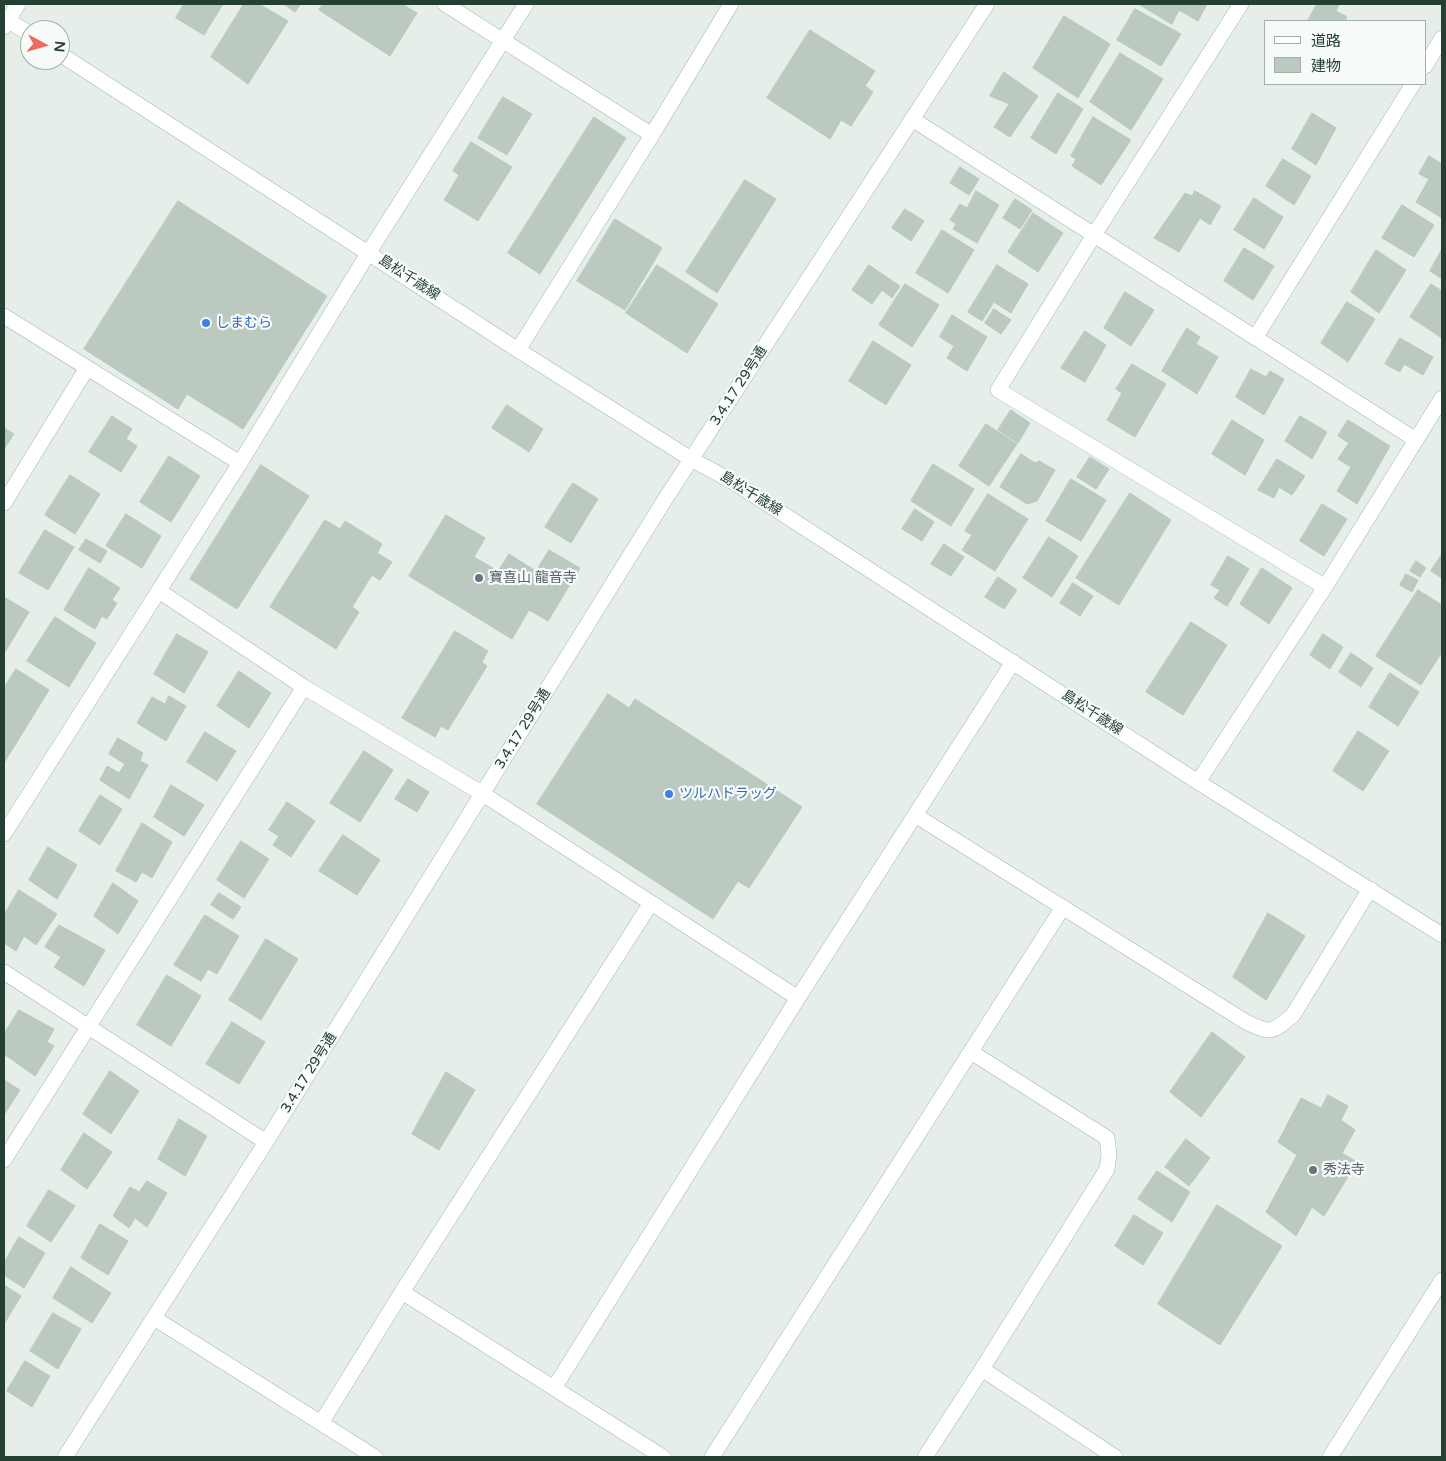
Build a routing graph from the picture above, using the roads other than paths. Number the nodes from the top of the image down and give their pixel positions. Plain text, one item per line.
1 (18, 4) edge
2 (446, 4) edge
3 (526, 4) edge
4 (731, 4) edge
5 (987, 4) edge
6 (1241, 4) edge
7 (5, 22) edge
8 (20, 29) edge
9 (1442, 38) edge
10 (503, 40) junction
11 (70, 60) edge
12 (1426, 64) edge
13 (1413, 85) edge
14 (912, 119) junction
15 (652, 135) junction
16 (1094, 235) junction
17 (369, 252) junction
18 (4, 316) edge
19 (1255, 338) junction
20 (518, 350) junction
21 (87, 368) junction
22 (1442, 398) edge
23 (1416, 440) junction
24 (691, 459) junction
25 (240, 463) junction
26 (4, 503) edge
27 (1325, 587) junction
28 (158, 591) junction
29 (1013, 662) junction
30 (304, 687) junction
31 (1198, 782) junction
32 (483, 794) junction
33 (915, 815) junction
34 (4, 834) edge
35 (1370, 889) junction
36 (651, 903) junction
37 (1063, 907) junction
38 (1442, 935) edge
39 (4, 972) edge
40 (798, 998) junction
41 (88, 1027) junction
42 (971, 1052) junction
43 (266, 1142) junction
44 (4, 1160) edge
45 (1442, 1280) edge
46 (402, 1292) junction
47 (154, 1318) junction
48 (982, 1369) junction
49 (554, 1388) junction
50 (321, 1423) junction
51 (65, 1457) edge
52 (375, 1457) edge
53 (663, 1457) edge
54 (712, 1457) edge
55 (925, 1457) edge
56 (1115, 1457) edge
57 (1330, 1457) edge

1 - 7 street
2 - 10 street
3 - 10 street
4 - 15 street
5 - 14 street, 3.4.17 29号通
6 - 16 street
7 - 8 street
9 - 12 street
10 - 15 street
10 - 17 street
11 - 17 street, 島松千歳線
13 - 19 street
14 - 16 street
14 - 24 street, 3.4.17 29号通
15 - 20 street
16 - 19 street
16 - 27 street
17 - 20 street, 島松千歳線
17 - 25 street
18 - 21 street
19 - 23 street
20 - 24 street, 島松千歳線
21 - 25 street
21 - 26 street
22 - 23 street
23 - 27 street
24 - 29 street, 島松千歳線
24 - 32 street, 3.4.17 29号通
25 - 28 street
27 - 31 street
28 - 30 street
28 - 34 street
29 - 31 street, 島松千歳線
29 - 33 street
30 - 32 street
30 - 41 street
31 - 35 street, 島松千歳線
32 - 36 street
32 - 43 street, 3.4.17 29号通
33 - 37 street
33 - 40 street
35 - 37 street
35 - 38 street, 島松千歳線
36 - 40 street
36 - 46 street
37 - 42 street
39 - 41 street
40 - 49 street
41 - 43 street
41 - 44 street
42 - 48 street
42 - 54 street
43 - 47 street, 3.4.17 29号通
45 - 57 street
46 - 49 street
46 - 50 street
47 - 50 street
47 - 51 street, 3.4.17 29号通
48 - 55 street
48 - 56 street
49 - 53 street
50 - 52 street

